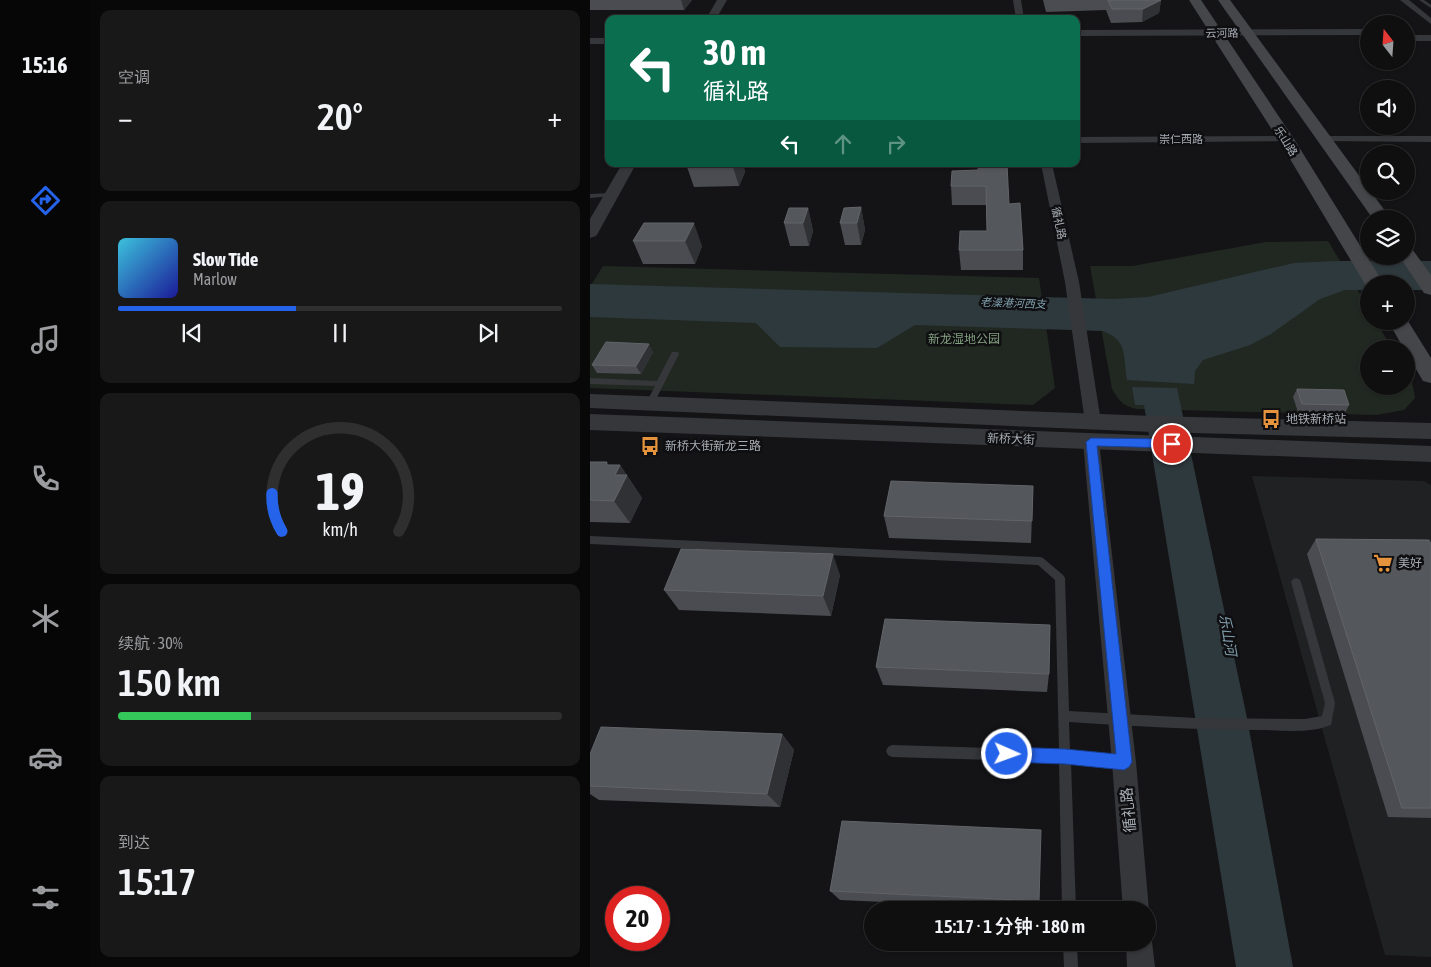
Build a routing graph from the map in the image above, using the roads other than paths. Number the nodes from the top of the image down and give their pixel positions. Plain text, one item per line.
1 (722, 0) edge
2 (1017, 0) edge
3 (1195, 0) edge
4 (1224, 0) edge
5 (1404, 0) edge
6 (1421, 0) edge
7 (1431, 7) edge
8 (713, 15) edge
9 (1019, 15) edge
10 (1431, 22) edge
11 (1360, 32) edge
12 (1415, 32) edge
13 (1431, 32) edge
14 (1080, 33) edge
15 (590, 36) edge
16 (605, 36) edge
17 (1218, 36) junction
18 (1249, 36) junction
19 (1360, 38) edge
20 (1415, 38) edge
21 (1431, 38) edge
22 (1080, 39) edge
23 (590, 41) edge
24 (605, 41) edge
25 (1286, 139) junction
26 (1326, 139) junction
27 (1431, 139) edge
28 (1080, 140) edge
29 (627, 167) edge
30 (1047, 167) edge
31 (611, 195) junction
32 (590, 196) edge
33 (1376, 210) edge
34 (590, 233) edge
35 (1415, 265) edge
36 (1369, 275) edge
37 (1431, 289) edge
38 (1403, 330) edge
39 (675, 354) dead end
40 (1431, 376) edge
41 (590, 381) edge
42 (660, 384) junction
43 (590, 401) edge
44 (650, 403) junction
45 (590, 422) edge
46 (1431, 431) edge
47 (1092, 432) junction
48 (1216, 435) junction
49 (1431, 454) edge
50 (590, 540) edge
51 (1296, 582) dead end
52 (1064, 716) junction
53 (1119, 720) junction
54 (1254, 723) joint
55 (1196, 724) joint
56 (892, 751) dead end
57 (1065, 756) junction
58 (1124, 762) junction
59 (1069, 901) edge
60 (1135, 901) edge
61 (1070, 951) edge
62 (1139, 951) edge
63 (1071, 967) edge
64 (1140, 967) edge

1 - 8 street
2 - 9 street
3 - 17 main road, 乐山路
4 - 18 main road
5 - 10 street
6 - 7 lane
11 - 18 street, 云河路
12 - 13 street
14 - 17 street, 云河路
15 - 16 street
17 - 18 street, 云河路
17 - 22 street, 云河路
17 - 25 main road, 乐山路
18 - 19 street, 云河路
18 - 26 main road
20 - 21 street
23 - 24 street
25 - 28 street, 崇仁西路
25 - 36 main road, 乐山路
26 - 27 street
26 - 33 main road
29 - 31 street
30 - 47 street, 循礼路
31 - 32 lane
31 - 34 street
35 - 37 main road
38 - 40 main road
39 - 42 lane
41 - 42 lane
42 - 44 lane
43 - 44 street, 新桥大街
44 - 47 street, 新桥大街
45 - 47 street, 新桥大街
46 - 48 street, 新桥大街
47 - 48 street, 新桥大街
47 - 53 street, 循礼路
48 - 49 street, 新桥大街
50 - 52 lane
51 - 54 lane
52 - 53 lane
52 - 57 lane
53 - 55 lane
53 - 58 street, 循礼路
54 - 55 lane
56 - 57 lane
57 - 58 lane
57 - 59 lane
58 - 60 street, 循礼路
61 - 63 lane
62 - 64 street

